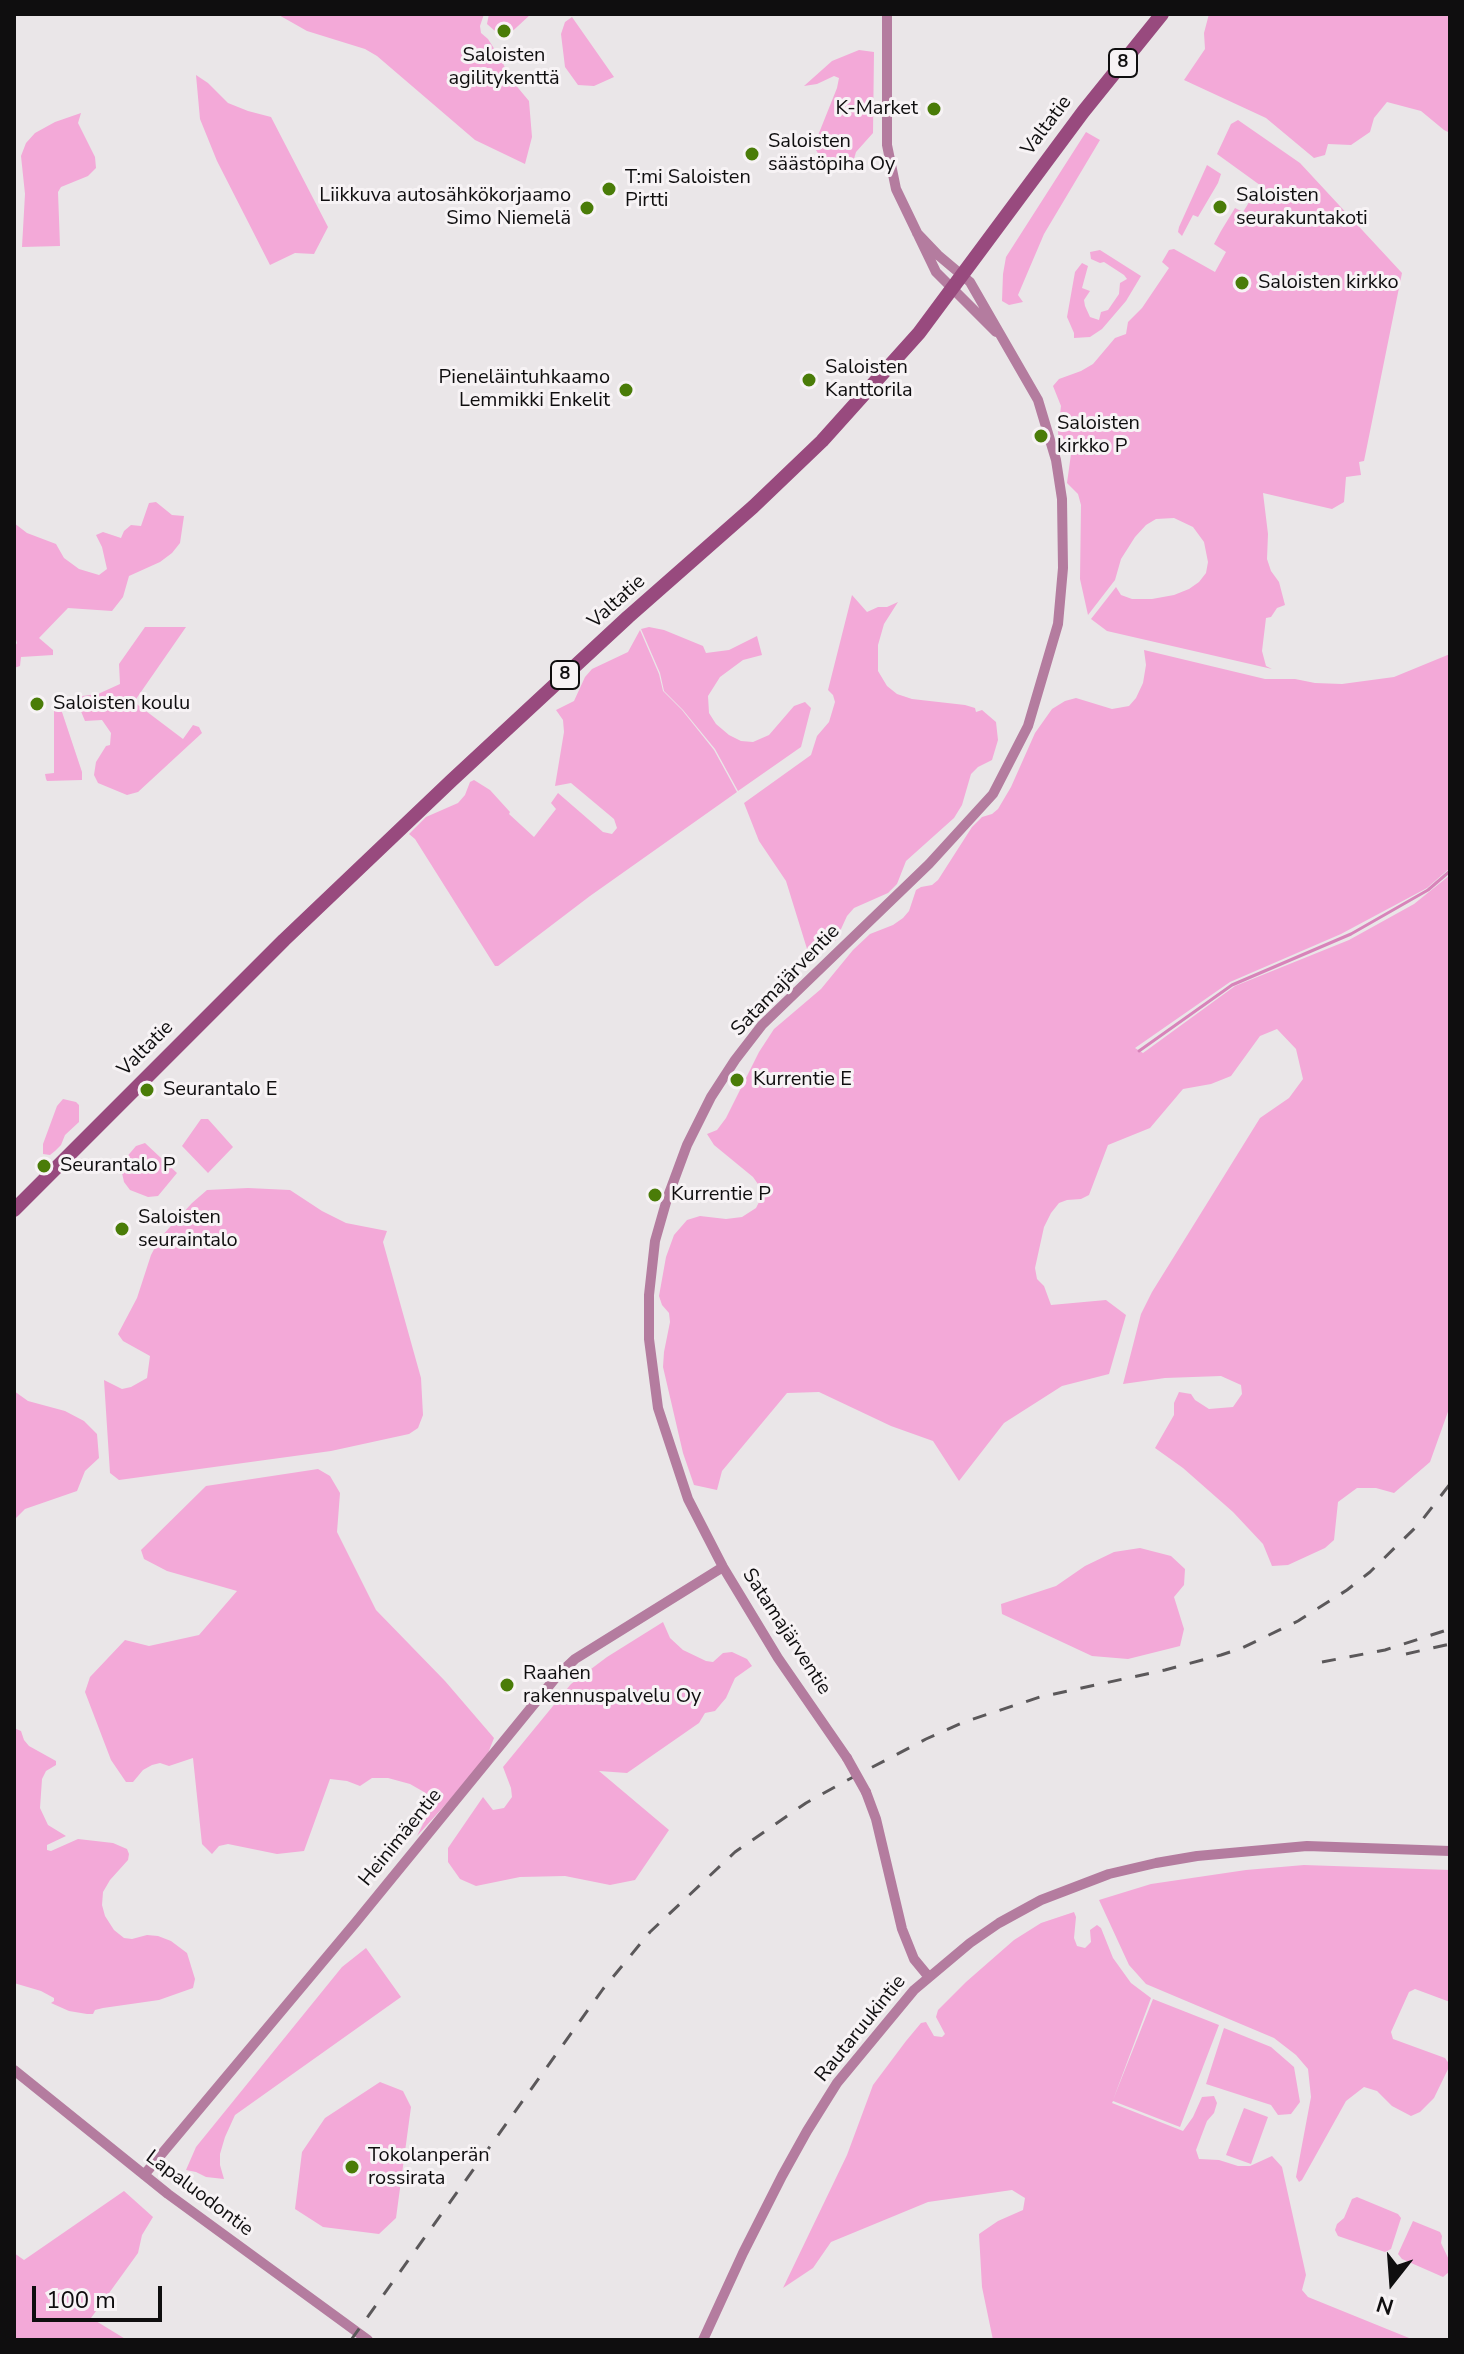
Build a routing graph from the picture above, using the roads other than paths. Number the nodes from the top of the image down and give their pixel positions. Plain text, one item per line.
1 (887, 14) edge
2 (1162, 14) edge
3 (917, 233) junction
4 (963, 274) junction
5 (952, 289) junction
6 (1003, 339) junction
7 (14, 1210) edge
8 (723, 1567) junction
9 (1450, 1851) edge
10 (928, 1976) junction
11 (14, 2070) edge
12 (144, 2175) junction
13 (368, 2340) edge
14 (703, 2340) edge

1 - 3 street, Satamajärventie
2 - 4 highway, Valtatie / 8
3 - 4 street, Satamajärventie
3 - 5 street, Satamajärventie
4 - 5 highway, Valtatie / 8
4 - 6 street, Satamajärventie
5 - 6 street, Satamajärventie
5 - 7 highway, Valtatie / 8
6 - 8 street, Satamajärventie
8 - 10 street, Satamajärventie, bridge
8 - 12 street, Heinimäentie
9 - 10 street, Rautaruukintie
10 - 14 street, Rautaruukintie
11 - 12 street, Lapaluodontie
12 - 13 street, Lapaluodontie

